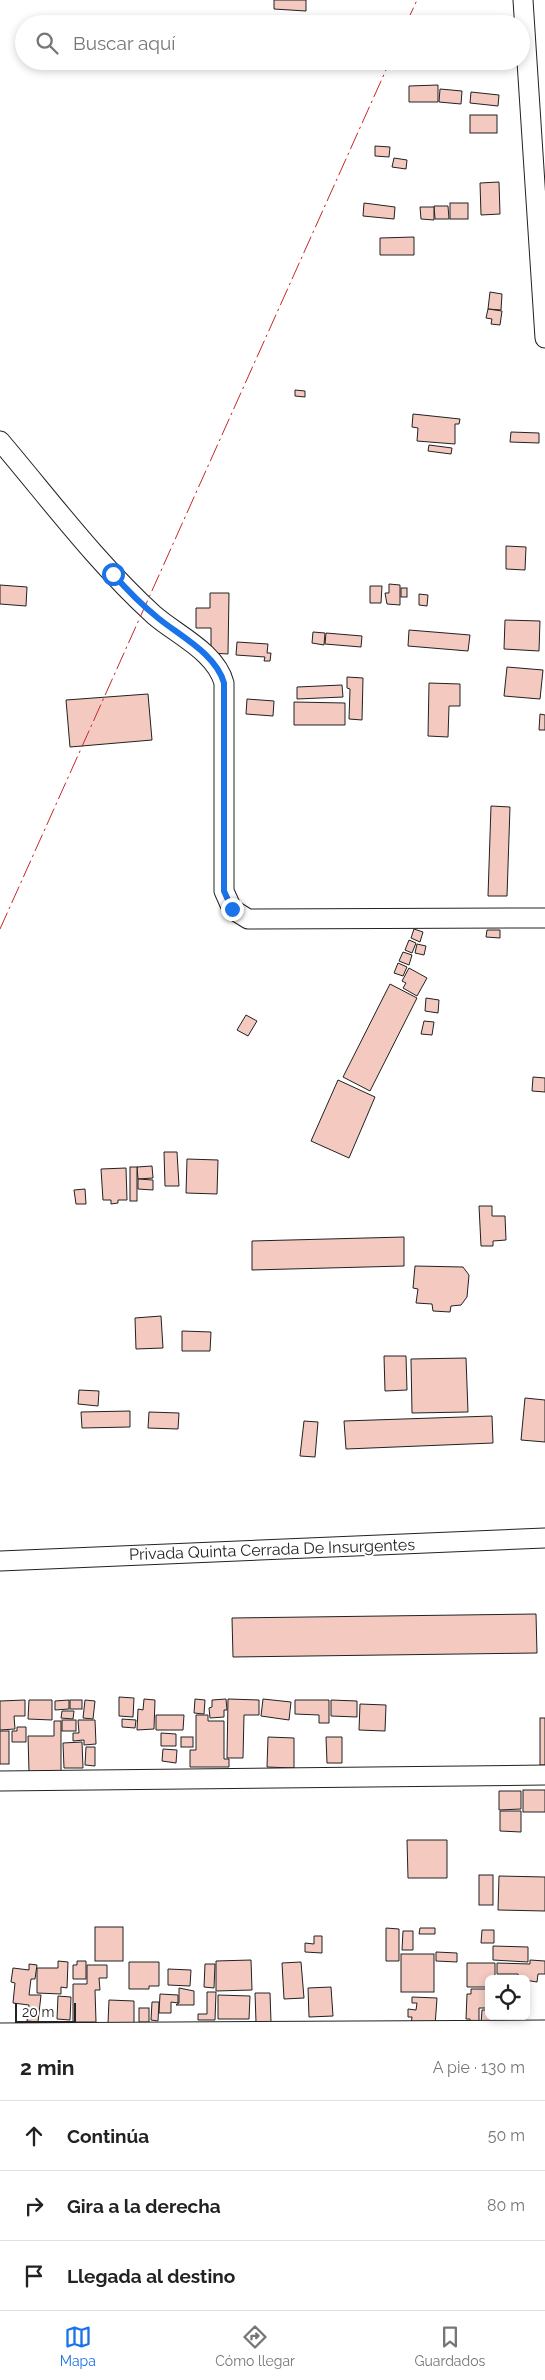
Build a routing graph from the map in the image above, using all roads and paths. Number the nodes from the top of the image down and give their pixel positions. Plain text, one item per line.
1 (524, 0) edge
2 (525, 15) edge
3 (528, 70) edge
4 (545, 338) edge
5 (0, 440) edge
6 (545, 918) edge
7 (545, 1538) edge
8 (0, 1561) edge
9 (545, 1775) edge
10 (0, 1781) edge
11 (545, 2030) edge
12 (0, 2033) edge

1 - 2 street
3 - 4 street
5 - 6 street
7 - 8 street, Privada Quinta Cerrada De Insurgentes
9 - 10 street
11 - 12 street

